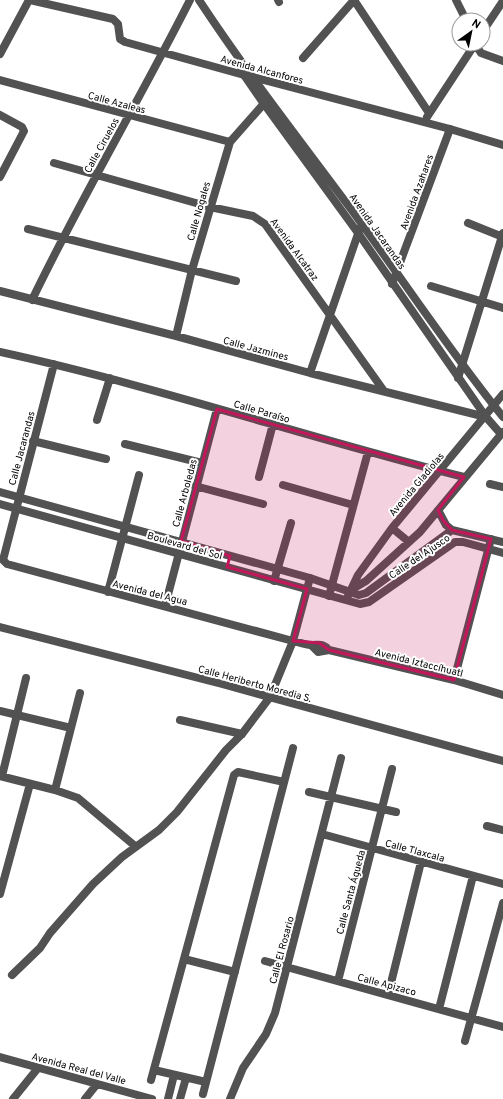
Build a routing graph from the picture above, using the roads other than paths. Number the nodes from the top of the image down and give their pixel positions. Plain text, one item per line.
1 (30, 0) edge
2 (190, 0) edge
3 (199, 0) edge
4 (354, 0) edge
5 (456, 0) edge
6 (503, 1) edge
7 (462, 12) edge
8 (491, 19) edge
9 (470, 52) edge
10 (480, 52) edge
11 (164, 53) junction
12 (0, 54) edge
13 (236, 57) junction
14 (303, 58) dead end
15 (503, 61) edge
16 (244, 74) junction
17 (254, 77) junction
18 (0, 80) edge
19 (266, 101) junction
20 (429, 113) junction
21 (0, 115) edge
22 (129, 115) junction
23 (423, 122) junction
24 (450, 129) junction
25 (230, 142) junction
26 (503, 145) edge
27 (54, 163) dead end
28 (95, 176) junction
29 (0, 177) edge
30 (210, 207) junction
31 (468, 223) dead end
32 (361, 224) junction
33 (28, 229) dead end
34 (358, 233) junction
35 (503, 236) edge
36 (62, 238) junction
37 (192, 270) junction
38 (396, 273) junction
39 (236, 281) dead end
40 (392, 284) junction
41 (431, 286) dead end
42 (0, 291) edge
43 (32, 300) junction
44 (481, 302) junction
45 (503, 308) edge
46 (329, 314) junction
47 (176, 336) junction
48 (0, 352) edge
49 (54, 364) junction
50 (462, 365) junction
51 (310, 373) junction
52 (110, 378) junction
53 (458, 378) junction
54 (384, 391) junction
55 (503, 394) edge
56 (494, 406) junction
57 (217, 409) junction
58 (486, 417) junction
59 (503, 418) edge
60 (97, 420) dead end
61 (273, 424) junction
62 (502, 433) edge
63 (34, 441) junction
64 (125, 444) dead end
65 (368, 452) junction
66 (106, 459) dead end
67 (202, 463) junction
68 (439, 471) junction
69 (139, 475) dead end
70 (258, 477) dead end
71 (464, 478) junction
72 (490, 484) dead end
73 (283, 485) dead end
74 (195, 486) junction
75 (503, 488) edge
76 (0, 492) edge
77 (18, 497) junction
78 (0, 504) edge
79 (263, 504) dead end
80 (353, 505) junction
81 (15, 508) junction
82 (438, 510) junction
83 (291, 523) dead end
84 (125, 526) junction
85 (392, 528) junction
86 (452, 530) junction
87 (122, 537) junction
88 (491, 539) junction
89 (181, 541) junction
90 (409, 542) junction
91 (503, 542) edge
92 (488, 548) junction
93 (178, 553) junction
94 (503, 553) edge
95 (230, 556) junction
96 (3, 560) joint
97 (227, 567) junction
98 (277, 569) junction
99 (310, 578) junction
100 (274, 581) junction
101 (332, 584) junction
102 (307, 589) junction
103 (350, 591) junction
104 (108, 592) junction
105 (329, 596) junction
106 (346, 601) junction
107 (365, 603) joint
108 (165, 606) junction
109 (0, 627) edge
110 (293, 641) junction
111 (26, 678) dead end
112 (454, 680) junction
113 (80, 693) dead end
114 (503, 695) edge
115 (270, 697) junction
116 (0, 711) edge
117 (17, 715) junction
118 (180, 720) dead end
119 (71, 728) junction
120 (242, 734) junction
121 (293, 748) dead end
122 (341, 758) dead end
123 (503, 761) edge
124 (392, 769) dead end
125 (1, 776) edge
126 (284, 782) junction
127 (30, 784) junction
128 (55, 790) junction
129 (309, 792) dead end
130 (331, 797) junction
131 (382, 809) junction
132 (396, 812) dead end
133 (487, 826) dead end
134 (503, 830) edge
135 (322, 834) junction
136 (135, 846) junction
137 (372, 848) junction
138 (422, 862) junction
139 (473, 876) junction
140 (503, 884) edge
141 (0, 894) edge
142 (503, 903) edge
143 (184, 959) junction
144 (266, 961) dead end
145 (287, 967) junction
146 (235, 972) junction
147 (12, 975) dead end
148 (338, 981) junction
149 (388, 995) junction
150 (439, 1009) junction
151 (471, 1018) junction
152 (503, 1027) edge
153 (465, 1041) dead end
154 (0, 1057) edge
155 (38, 1068) junction
156 (154, 1070) junction
157 (174, 1075) junction
158 (186, 1078) junction
159 (151, 1080) dead end
160 (206, 1082) junction
161 (97, 1084) junction
162 (125, 1092) junction
163 (203, 1094) dead end
164 (13, 1099) edge
165 (85, 1099) edge
166 (119, 1099) edge
167 (152, 1099) edge
168 (168, 1099) edge
169 (180, 1099) edge
170 (230, 1099) edge

1 - 11 street, Avenida Alcanfores
1 - 12 street
2 - 11 street, Calle Ciruelos
3 - 13 street, Avenida Jacarandas
4 - 14 street
4 - 20 street
5 - 7 street
6 - 8 street
9 - 20 street
10 - 15 street
11 - 16 street, Avenida Alcanfores
11 - 22 street, Calle Ciruelos
13 - 16 street, Avenida Jacarandas
13 - 17 street, Avenida Jacarandas
16 - 17 street, Avenida Alcanfores
16 - 19 street, Avenida Jacarandas
17 - 19 street, Avenida Jacarandas
17 - 23 street, Avenida Alcanfores
18 - 22 street, Calle Azaleas
19 - 25 street, Calle Nogales
19 - 32 street, Avenida Jacarandas
19 - 34 street, Avenida Jacarandas
20 - 23 street
21 - 29 street
22 - 25 street, Calle Azaleas
22 - 28 street, Calle Ciruelos
23 - 24 street, Avenida Alcanfores
24 - 26 street, Avenida Alcanfores
24 - 38 street, Avenida Azahares
25 - 30 street, Calle Nogales
27 - 28 street, Avenida Alcatraz
28 - 30 street, Avenida Alcatraz
28 - 36 street, Calle Ciruelos
30 - 37 street, Calle Nogales
30 - 46 street, Avenida Alcatraz
31 - 35 street
32 - 34 street
32 - 38 street, Avenida Jacarandas
33 - 36 street
34 - 40 street, Avenida Jacarandas
34 - 46 street
35 - 44 street
36 - 37 street
36 - 43 street, Calle Ciruelos
37 - 39 street
37 - 47 street, Calle Nogales
38 - 40 street, Avenida Azahares
38 - 50 street, Avenida Jacarandas
40 - 53 street, Avenida Jacarandas
41 - 44 street
42 - 43 street, Calle Jazmines
43 - 47 street, Calle Jazmines
44 - 45 street
44 - 50 street
46 - 51 street
46 - 54 street, Avenida Alcatraz
47 - 51 street, Calle Jazmines
48 - 49 street, Calle Paraíso
49 - 52 street, Calle Paraíso
49 - 63 street, Calle Jacarandas
50 - 53 street
50 - 56 street, Avenida Jacarandas
51 - 54 street, Calle Jazmines
52 - 57 street, Calle Paraíso
52 - 60 street
53 - 58 street, Avenida Jacarandas
54 - 58 street, Calle Jazmines
55 - 56 street, Avenida Gladiolas
56 - 58 street, Avenida Gladiolas
56 - 59 street, Avenida Jacarandas
57 - 61 street, Calle Paraíso
57 - 67 street, Calle Arboledas
58 - 62 street
58 - 68 street, Avenida Gladiolas
61 - 65 street, Calle Paraíso
61 - 70 street
62 - 71 street
63 - 66 street
63 - 77 street, Calle Jacarandas
64 - 67 street
65 - 68 street, Calle Paraíso
65 - 80 street
67 - 74 street, Calle Arboledas
68 - 71 street, Calle Paraíso
68 - 85 street, Avenida Gladiolas
69 - 84 street
71 - 82 street
72 - 75 street
73 - 80 street
74 - 79 street
74 - 89 street, Calle Arboledas
76 - 77 street, Boulevard del Sol
77 - 81 street, Calle Jacarandas
77 - 84 street, Boulevard del Sol
78 - 81 street, Boulevard del Sol
80 - 101 street
81 - 87 street, Boulevard del Sol
81 - 96 street, Calle Jacarandas
82 - 86 street
82 - 90 street
83 - 98 street
84 - 87 street
84 - 89 street, Boulevard del Sol
85 - 90 street
85 - 103 street, Avenida Gladiolas
86 - 88 street
86 - 103 street, Calle del Ajusco
87 - 93 street, Boulevard del Sol
87 - 104 street
88 - 91 street
88 - 92 street
89 - 93 street, Calle Arboledas
89 - 95 street, Boulevard del Sol
90 - 103 street
92 - 94 street, Calle del Ajusco
92 - 107 street, Calle del Ajusco
92 - 112 street
93 - 97 street, Boulevard del Sol
93 - 108 street, Calle Arboledas
95 - 97 street
95 - 98 street, Boulevard del Sol
96 - 104 street, Avenida del Agua
97 - 100 street, Boulevard del Sol
98 - 99 street, Boulevard del Sol
98 - 100 street
99 - 101 street, Boulevard del Sol
99 - 102 street
100 - 102 street, Boulevard del Sol
101 - 103 street, Boulevard del Sol
101 - 105 street
102 - 105 street, Boulevard del Sol
102 - 110 street
103 - 105 street
103 - 106 street, Avenida Gladiolas
104 - 108 street, Avenida del Agua
105 - 106 street, Boulevard del Sol
106 - 107 street, Boulevard del Sol
108 - 110 street, Avenida del Agua
109 - 115 street, Calle Heriberto Moredia S.
110 - 112 street, Avenida Iztaccíhuatl
110 - 115 street
111 - 117 street
112 - 114 street, Avenida Iztaccíhuatl
113 - 119 street
115 - 120 street
115 - 123 street, Calle Heriberto Moredia S.
116 - 117 street
117 - 119 street
117 - 125 street
118 - 120 street
119 - 128 street
120 - 136 street
121 - 126 street
122 - 130 street, Calle El Rosario
124 - 131 street, Calle Santa Águeda
125 - 127 street
126 - 143 street
126 - 146 street
127 - 128 street
127 - 141 street
128 - 136 street
129 - 130 street
130 - 131 street
130 - 135 street, Calle El Rosario
131 - 132 street
131 - 137 street, Calle Santa Águeda
133 - 134 street
135 - 137 street, Calle Tlaxcala
135 - 145 street, Calle El Rosario
136 - 147 street
137 - 138 street, Calle Tlaxcala
137 - 148 street, Calle Santa Águeda
138 - 139 street, Calle Tlaxcala
138 - 149 street
139 - 140 street, Calle Tlaxcala
139 - 150 street
142 - 151 street
143 - 146 street
143 - 156 street
144 - 145 street, Calle Apizaco
145 - 148 street, Calle Apizaco
145 - 170 street, Calle El Rosario
146 - 160 street
148 - 149 street, Calle Apizaco
149 - 150 street, Calle Apizaco
150 - 151 street, Calle Apizaco
151 - 152 street, Calle Apizaco
151 - 153 street
154 - 155 street, Avenida Real del Valle
155 - 161 street, Avenida Real del Valle
155 - 164 street
156 - 157 street
156 - 159 street
157 - 158 street
157 - 168 street
158 - 160 street
158 - 169 street
160 - 163 street
161 - 162 street, Avenida Real del Valle
161 - 165 street
162 - 166 street
162 - 167 street, Avenida Real del Valle

